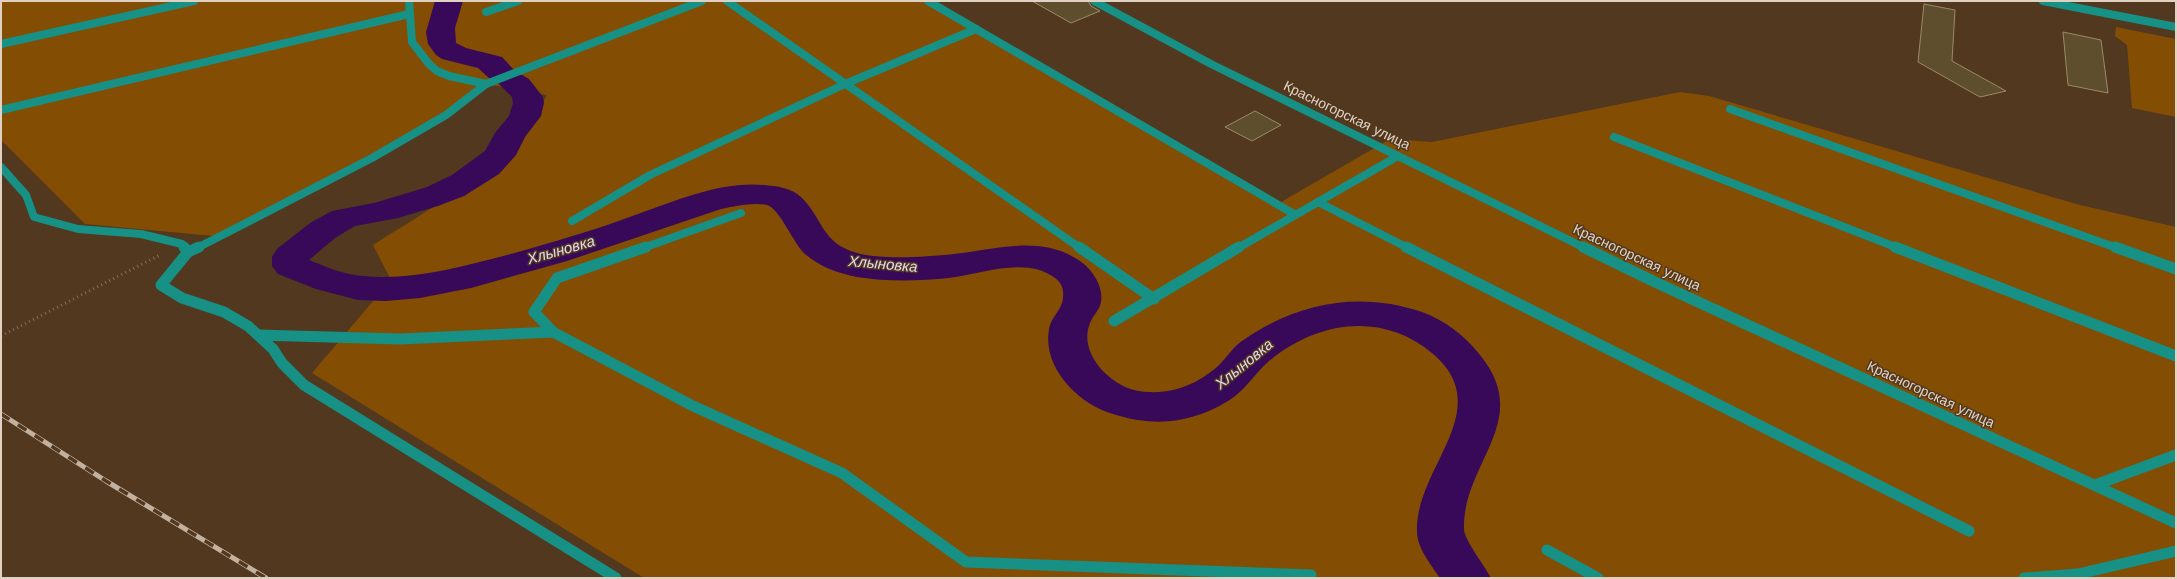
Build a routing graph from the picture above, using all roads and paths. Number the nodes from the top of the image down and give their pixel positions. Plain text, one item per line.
1 (194, 1) edge
2 (409, 1) edge
3 (518, 1) edge
4 (702, 1) edge
5 (727, 1) edge
6 (928, 1) edge
7 (1094, 1) edge
8 (2043, 1) edge
9 (486, 12) dead end
10 (409, 14) junction
11 (2176, 27) edge
12 (976, 29) junction
13 (1, 44) edge
14 (486, 84) junction
15 (845, 84) junction
16 (1730, 109) dead end
17 (1, 110) edge
18 (1614, 137) dead end
19 (1398, 156) junction
20 (1, 167) edge
21 (1318, 202) junction
22 (741, 213) dead end
23 (1294, 214) junction
24 (572, 221) dead end
25 (185, 248) junction
26 (2176, 269) edge
27 (1154, 299) junction
28 (1114, 321) dead end
29 (553, 332) junction
30 (258, 335) junction
31 (1, 336) edge
32 (2176, 356) edge
33 (2176, 455) edge
34 (2095, 485) junction
35 (2176, 522) edge
36 (1969, 531) dead end
37 (1547, 550) dead end
38 (2176, 551) edge
39 (1311, 575) dead end
40 (616, 578) edge
41 (1598, 578) edge
42 (2024, 578) edge

1 - 13 street
2 - 10 street
3 - 9 street
4 - 14 street
5 - 15 street
6 - 12 street
7 - 19 street, Красногорская улица
8 - 11 street
10 - 14 street
10 - 17 street
12 - 15 street
12 - 23 street
14 - 25 street
15 - 24 street
15 - 27 street
16 - 26 street
18 - 32 street
19 - 21 street
19 - 34 street, Красногорская улица
20 - 25 street
21 - 23 street
21 - 36 street
22 - 29 street
23 - 27 street
25 - 30 street
25 - 31 path
27 - 28 street
29 - 30 street
29 - 39 street
30 - 40 street
33 - 34 street
34 - 35 street, Красногорская улица
37 - 41 street
38 - 42 street

